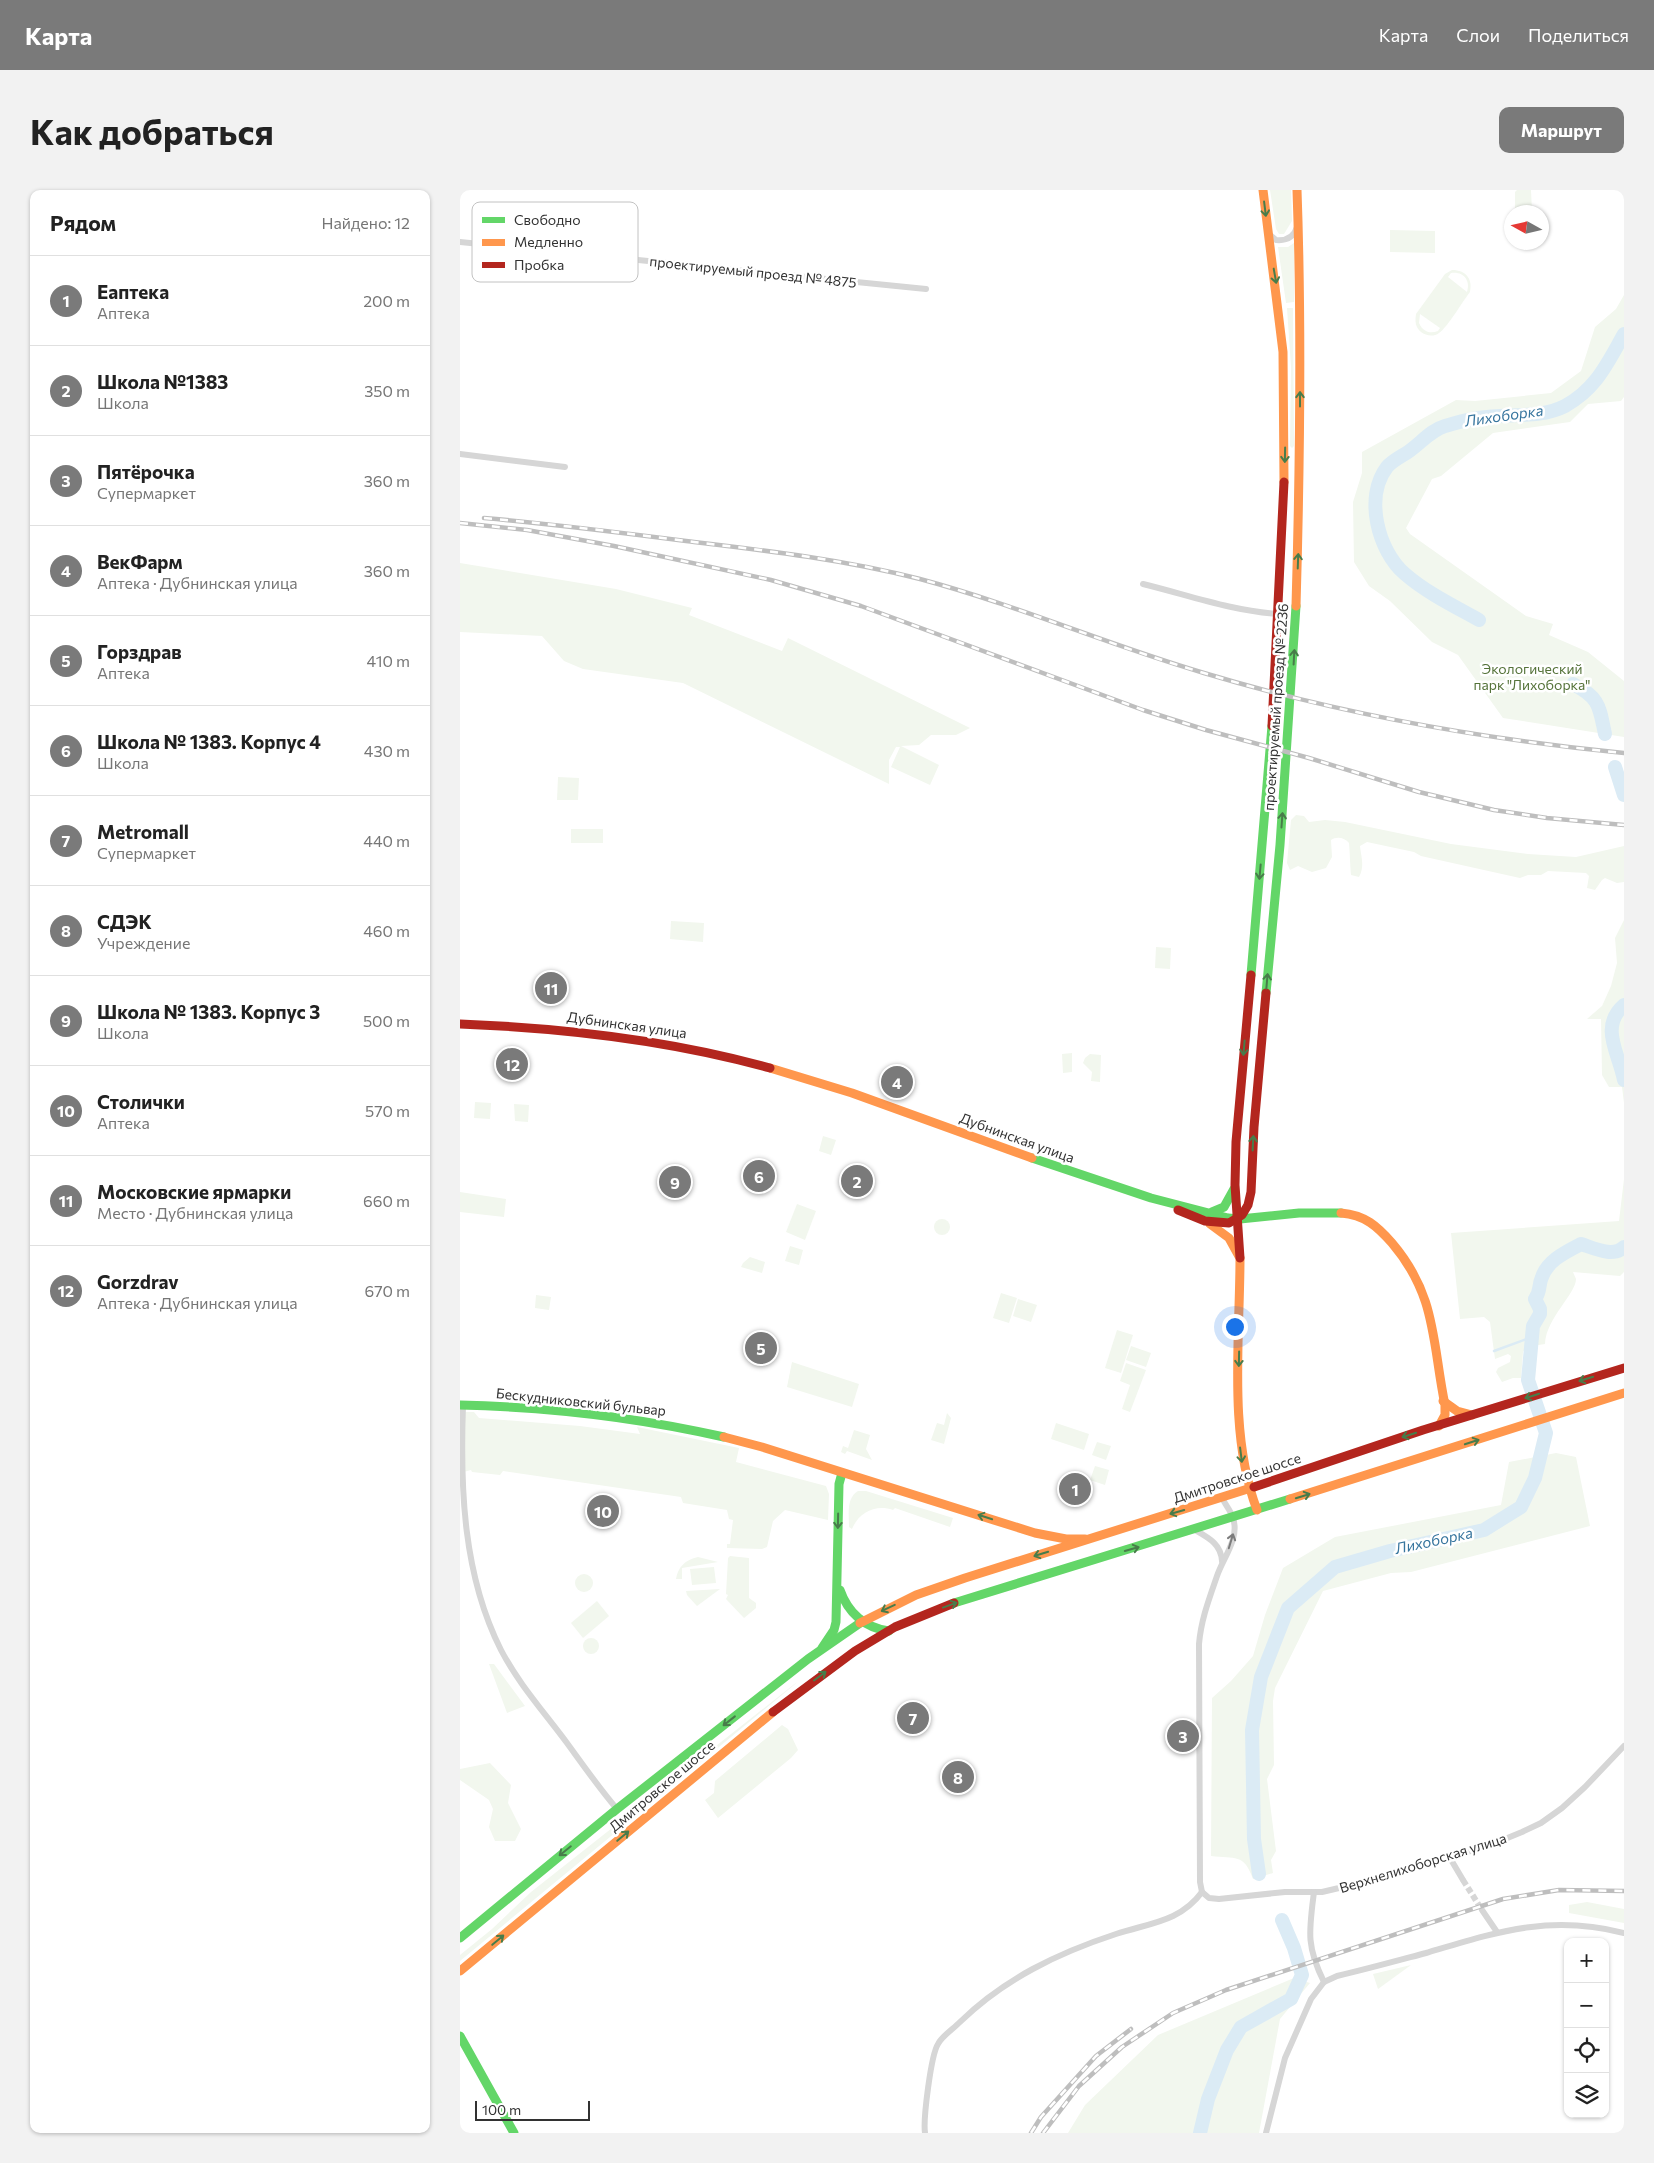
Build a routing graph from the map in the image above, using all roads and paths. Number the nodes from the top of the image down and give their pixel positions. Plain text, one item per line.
1 (1263, 190) edge
2 (1297, 190) edge
3 (1298, 224) junction
4 (1267, 228) junction
5 (638, 260) edge
6 (926, 289) dead end
7 (460, 454) edge
8 (564, 467) dead end
9 (1143, 584) dead end
10 (1279, 614) junction
11 (460, 1024) edge
12 (1235, 1185) junction
13 (1251, 1192) junction
14 (1264, 1216) junction
15 (1205, 1217) junction
16 (1236, 1219) junction
17 (1240, 1258) junction
18 (1624, 1368) edge
19 (1624, 1393) edge
20 (1443, 1401) junction
21 (462, 1405) edge
22 (1472, 1415) junction
23 (1439, 1426) junction
24 (842, 1473) junction
25 (1247, 1488) junction
26 (1222, 1498) junction
27 (1257, 1510) junction
28 (1234, 1518) junction
29 (1194, 1530) junction
30 (1088, 1539) junction
31 (1222, 1563) junction
32 (838, 1583) junction
33 (862, 1622) junction
34 (888, 1631) junction
35 (819, 1652) junction
36 (1624, 1746) edge
37 (617, 1809) junction
38 (1450, 1858) junction
39 (1463, 1880) tunnel mouth
40 (1202, 1892) junction
41 (1314, 1892) junction
42 (1482, 1910) tunnel mouth
43 (1498, 1932) junction
44 (1624, 1933) edge
45 (460, 1938) edge
46 (460, 1971) edge
47 (1324, 1982) junction
48 (460, 2036) edge
49 (514, 2133) edge
50 (925, 2133) edge
51 (1266, 2133) edge

1 -> 4 main road, проектируемый проезд № 2236
2 - 3 main road, проектируемый проезд № 2236
3 - 4 street
13 -> 3 main road, проектируемый проезд № 2236
4 -> 10 main road, проектируемый проезд № 2236
5 - 6 street, проектируемый проезд № 4875
7 - 8 street
9 - 10 street, проектируемый проезд № 2236
10 -> 12 main road, проектируемый проезд № 2236
11 - 15 main road, Дубнинская улица
12 - 15 main road
12 - 16 main road, проектируемый проезд № 2236
13 - 14 main road
13 - 16 main road, проектируемый проезд № 2236
14 - 16 main road
14 - 20 main road
15 - 16 main road
15 - 17 main road
16 - 17 main road, проектируемый проезд № 2236
17 -> 25 main road, проектируемый проезд № 2236
18 -> 22 main road, Дмитровское шоссе
27 -> 19 main road, Дмитровское шоссе
20 - 22 main road
20 - 23 main road
21 - 24 main road, Бескудниковский бульвар
21 - 37 street
22 - 23 main road, Дмитровское шоссе
23 -> 25 main road, Дмитровское шоссе
30 -> 24 main road, Бескудниковский бульвар
24 -> 32 main road
25 - 26 main road, Дмитровское шоссе
25 - 27 main road, проектируемый проезд № 2236
26 - 28 street
26 -> 30 main road, Дмитровское шоссе
27 - 28 main road, Дмитровское шоссе
28 - 29 main road, Дмитровское шоссе
31 -> 28 street
29 - 31 street
34 -> 29 main road, Дмитровское шоссе
30 -> 33 main road, Дмитровское шоссе
31 - 40 street
32 - 33 main road
32 - 35 main road
33 - 34 main road
33 - 35 main road, Дмитровское шоссе
46 -> 34 main road, Дмитровское шоссе
35 -> 37 main road, Дмитровское шоссе
36 - 38 street, Верхнелихоборская улица
37 -> 45 main road, Дмитровское шоссе
38 - 39 street
38 - 41 street, Верхнелихоборская улица
40 - 41 street, Верхнелихоборская улица
40 - 50 street
41 - 47 street
42 - 43 street
43 - 44 street
43 - 47 street
47 - 51 street
48 - 49 main road

